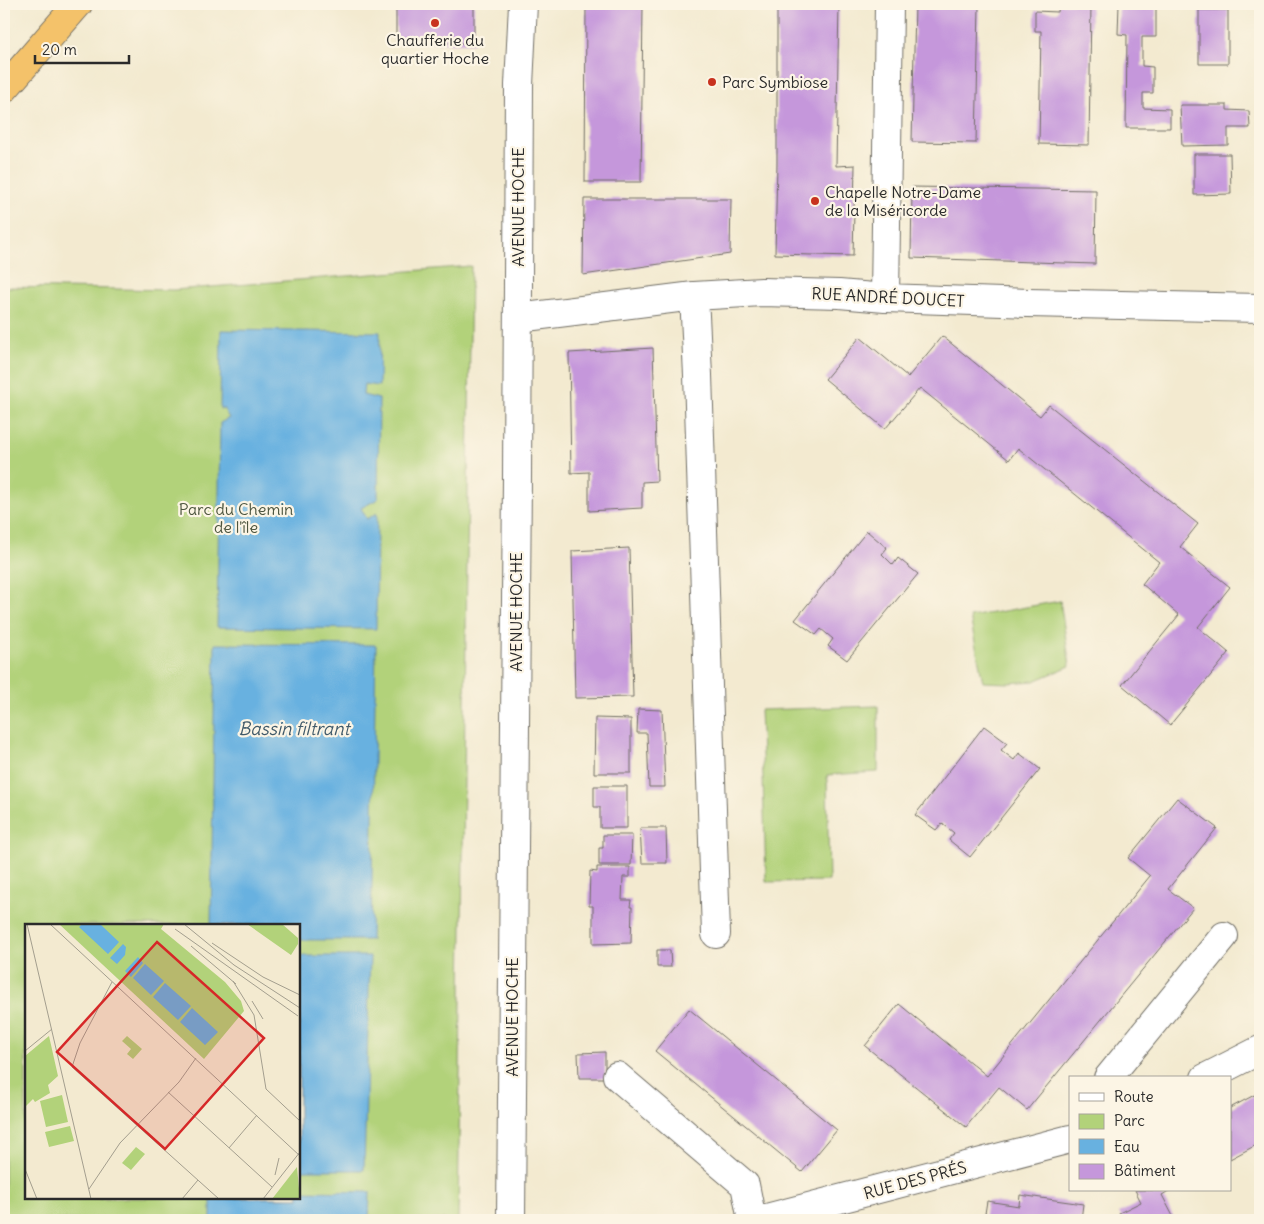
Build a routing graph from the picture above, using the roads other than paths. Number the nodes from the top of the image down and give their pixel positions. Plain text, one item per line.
1 (78, 4) edge
2 (523, 4) edge
3 (889, 4) edge
4 (4, 89) edge
5 (694, 296) junction
6 (885, 298) junction
7 (1260, 308) edge
8 (518, 318) junction
9 (716, 934) dead end
10 (1224, 936) dead end
11 (1260, 1050) edge
12 (617, 1076) dead end
13 (1110, 1076) edge
14 (1209, 1076) edge
15 (1069, 1139) edge
16 (510, 1220) edge
17 (752, 1220) edge
18 (759, 1220) edge

1 - 4 highway
2 - 8 street, AVENUE HOCHE
3 - 6 street
5 - 6 street, RUE ANDRÉ DOUCET
5 - 8 street, RUE ANDRÉ DOUCET
5 - 9 street
6 - 7 street, RUE ANDRÉ DOUCET
8 - 16 street, AVENUE HOCHE
10 - 13 street
11 - 14 street
12 - 17 street
15 - 18 street, RUE DES PRÉS

